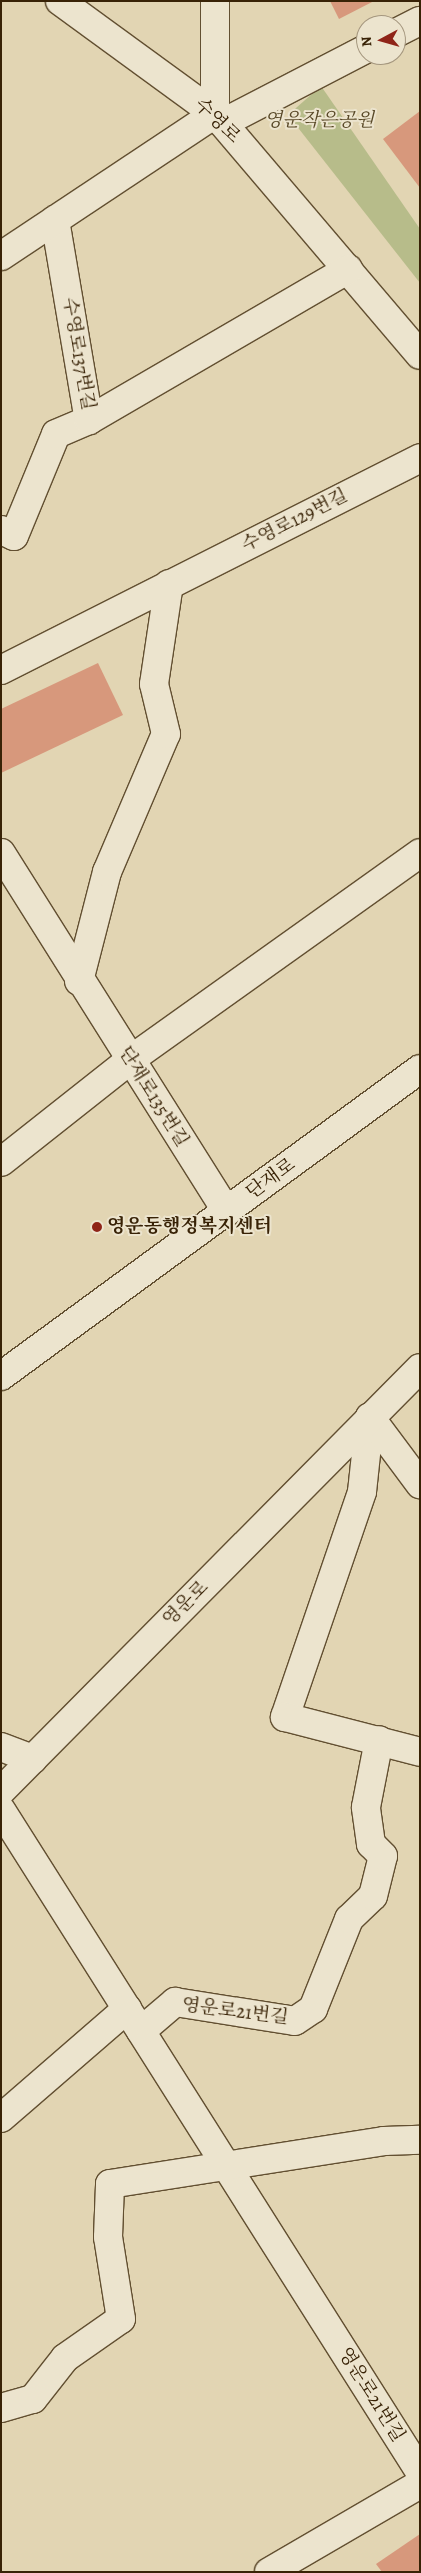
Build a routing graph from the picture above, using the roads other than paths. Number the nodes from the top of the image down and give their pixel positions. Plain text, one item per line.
1 (60, 1) edge
2 (215, 1) edge
3 (420, 21) edge
4 (406, 28) edge
5 (356, 54) edge
6 (219, 118) junction
7 (55, 220) junction
8 (1, 256) edge
9 (348, 269) junction
10 (420, 355) edge
11 (89, 420) junction
12 (420, 458) edge
13 (1, 530) edge
14 (170, 584) junction
15 (1, 670) edge
16 (1, 853) edge
17 (420, 853) edge
18 (79, 981) junction
19 (130, 1060) junction
20 (420, 1069) edge
21 (1, 1162) edge
22 (227, 1212) junction
23 (420, 1368) edge
24 (1, 1376) edge
25 (370, 1417) junction
26 (420, 1484) edge
27 (380, 1740) junction
28 (1, 1747) edge
29 (420, 1752) edge
30 (33, 1758) junction
31 (1, 1791) edge
32 (1, 1810) edge
33 (134, 2020) junction
34 (1, 2118) edge
35 (420, 2140) edge
36 (225, 2165) junction
37 (1, 2408) edge
38 (415, 2454) edge
39 (420, 2484) edge
40 (269, 2572) edge

1 - 6 street, 수영로
2 - 6 street
3 - 4 street
5 - 6 street
6 - 7 street
6 - 9 street, 수영로
7 - 8 street
7 - 11 street, 수영로137번길
9 - 10 street, 수영로
9 - 11 street
11 - 13 street, 수영로137번길
12 - 14 street, 수영로129번길
14 - 15 street, 수영로129번길
14 - 18 street
16 - 18 street, 단재로135번길
17 - 19 street
18 - 19 street, 단재로135번길
19 - 21 street
19 - 22 street, 단재로135번길
20 - 22 street, 단재로
22 - 24 street, 단재로
23 - 25 street, 영운로
25 - 26 street
25 - 27 street
25 - 30 street, 영운로
27 - 29 street
27 - 33 street, 영운로21번길
28 - 30 street
30 - 31 street, 영운로
32 - 33 street, 영운로21번길
33 - 34 street, 영운로21번길
33 - 36 street, 영운로21번길
35 - 36 street
36 - 37 street
36 - 38 street, 영운로21번길
39 - 40 street

